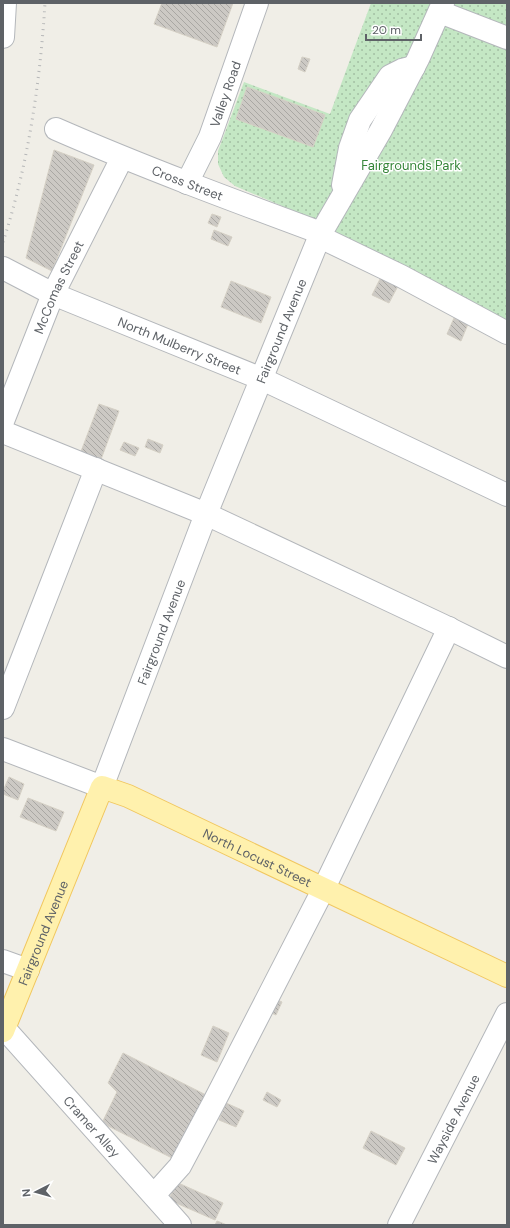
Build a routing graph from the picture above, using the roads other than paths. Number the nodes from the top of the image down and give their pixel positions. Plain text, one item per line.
1 (5, 3) edge
2 (257, 3) edge
3 (442, 7) edge
4 (3, 37) edge
5 (507, 38) edge
6 (56, 129) dead end
7 (122, 158) junction
8 (187, 183) junction
9 (320, 235) junction
10 (3, 268) edge
11 (53, 294) junction
12 (507, 334) edge
13 (262, 378) junction
14 (3, 421) edge
15 (3, 432) edge
16 (96, 469) junction
17 (507, 495) edge
18 (206, 514) junction
19 (449, 628) junction
20 (507, 657) edge
21 (3, 708) edge
22 (3, 750) edge
23 (102, 787) junction
24 (324, 888) junction
25 (3, 961) edge
26 (28, 970) junction
27 (507, 976) edge
28 (507, 1014) edge
29 (4, 1029) edge
30 (154, 1195) junction
31 (180, 1225) edge
32 (399, 1225) edge

1 - 4 street
2 - 8 street, Valley Road
3 - 5 street
3 - 9 street, Fairground Avenue
6 - 7 street, Cross Street
7 - 8 street, Cross Street
7 - 11 street, McComas Street
8 - 9 street, Cross Street
9 - 12 street, Cross Street
9 - 13 street, Fairground Avenue
10 - 11 street, North Mulberry Street
11 - 13 street, North Mulberry Street
11 - 14 street, McComas Street
13 - 17 street, North Mulberry Street
13 - 18 street, Fairground Avenue
15 - 16 street
16 - 18 street
16 - 21 street
18 - 19 street
18 - 23 street, Fairground Avenue
19 - 20 street
19 - 24 street
22 - 23 street, North Locust Street
23 - 24 main road, North Locust Street
23 - 26 main road, Fairground Avenue
24 - 27 main road, North Locust Street
24 - 30 street
25 - 26 street
26 - 29 main road, Fairground Avenue
28 - 32 street, Wayside Avenue
29 - 30 street, Cramer Alley
30 - 31 street, Cramer Alley

